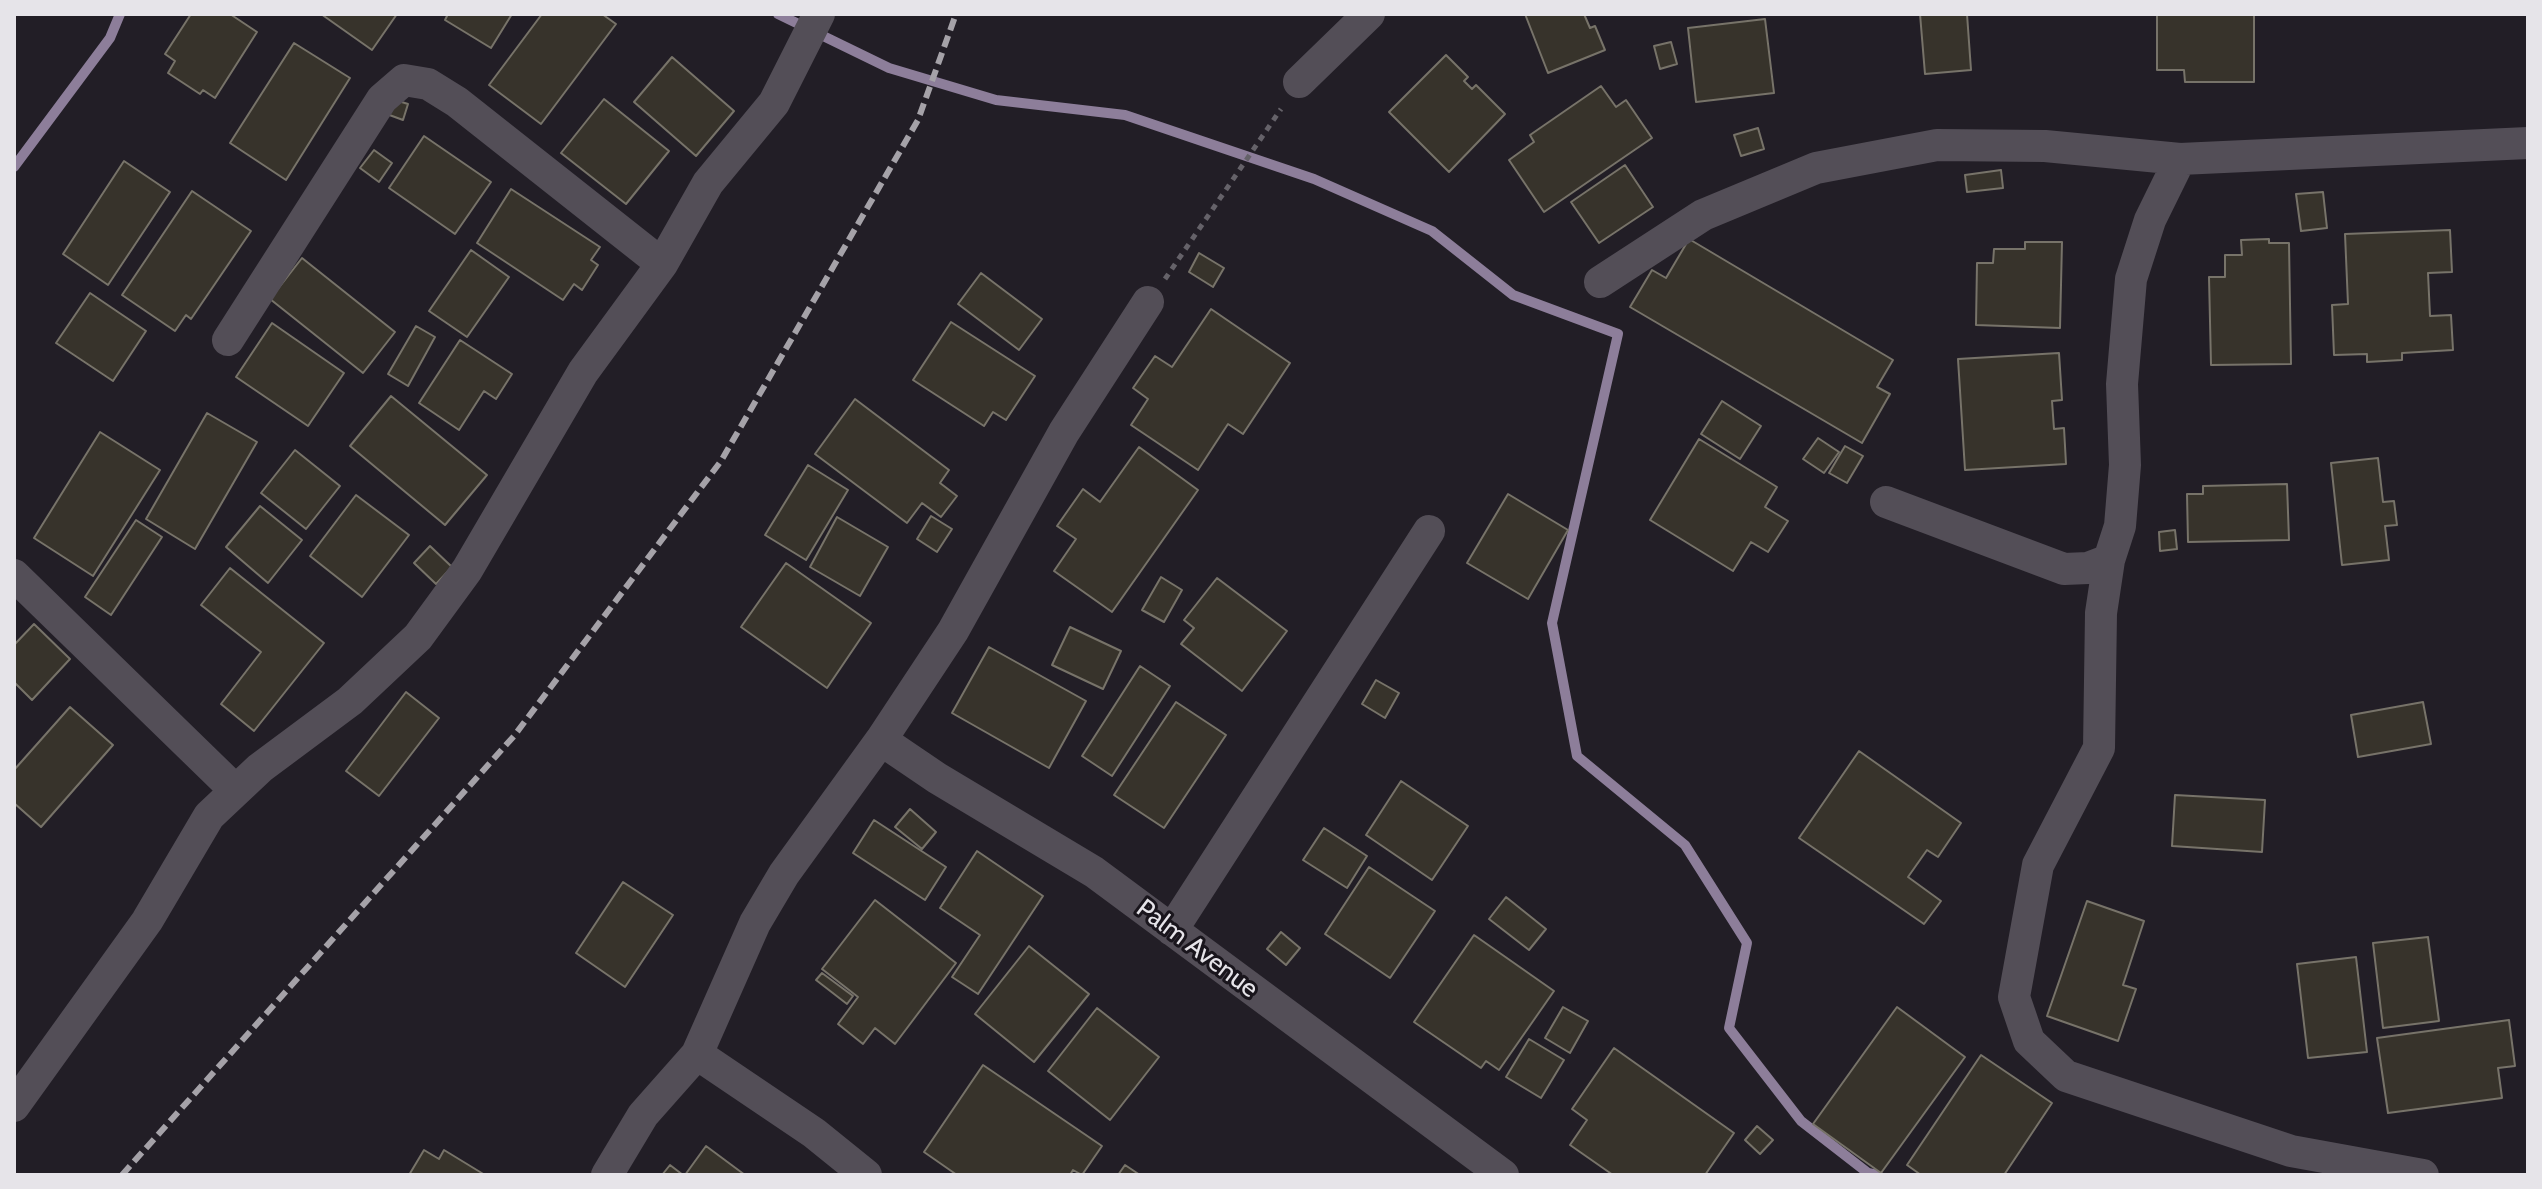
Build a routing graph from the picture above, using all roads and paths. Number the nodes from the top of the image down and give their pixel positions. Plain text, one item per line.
1 (819, 14) edge
2 (1369, 14) edge
3 (1299, 82) joint
4 (2528, 143) edge
5 (2180, 159) junction
6 (662, 264) junction
7 (1600, 282) dead end
8 (1148, 302) joint
9 (228, 340) dead end
10 (1886, 502) dead end
11 (1429, 531) dead end
12 (2109, 560) junction
13 (14, 575) edge
14 (881, 740) junction
15 (235, 790) junction
16 (1172, 930) junction
17 (697, 1054) junction
18 (14, 1106) edge
19 (607, 1175) edge
20 (866, 1175) edge
21 (1503, 1175) edge
22 (2423, 1175) edge

1 - 6 street
2 - 3 street
3 - 8 path
4 - 5 street
5 - 7 street
5 - 12 street
6 - 9 street
6 - 15 street
8 - 14 street
10 - 12 street
11 - 16 street
12 - 22 street
13 - 15 street
14 - 16 street, Palm Avenue
14 - 17 street
15 - 18 street
16 - 21 street, Palm Avenue
17 - 19 street
17 - 20 street

